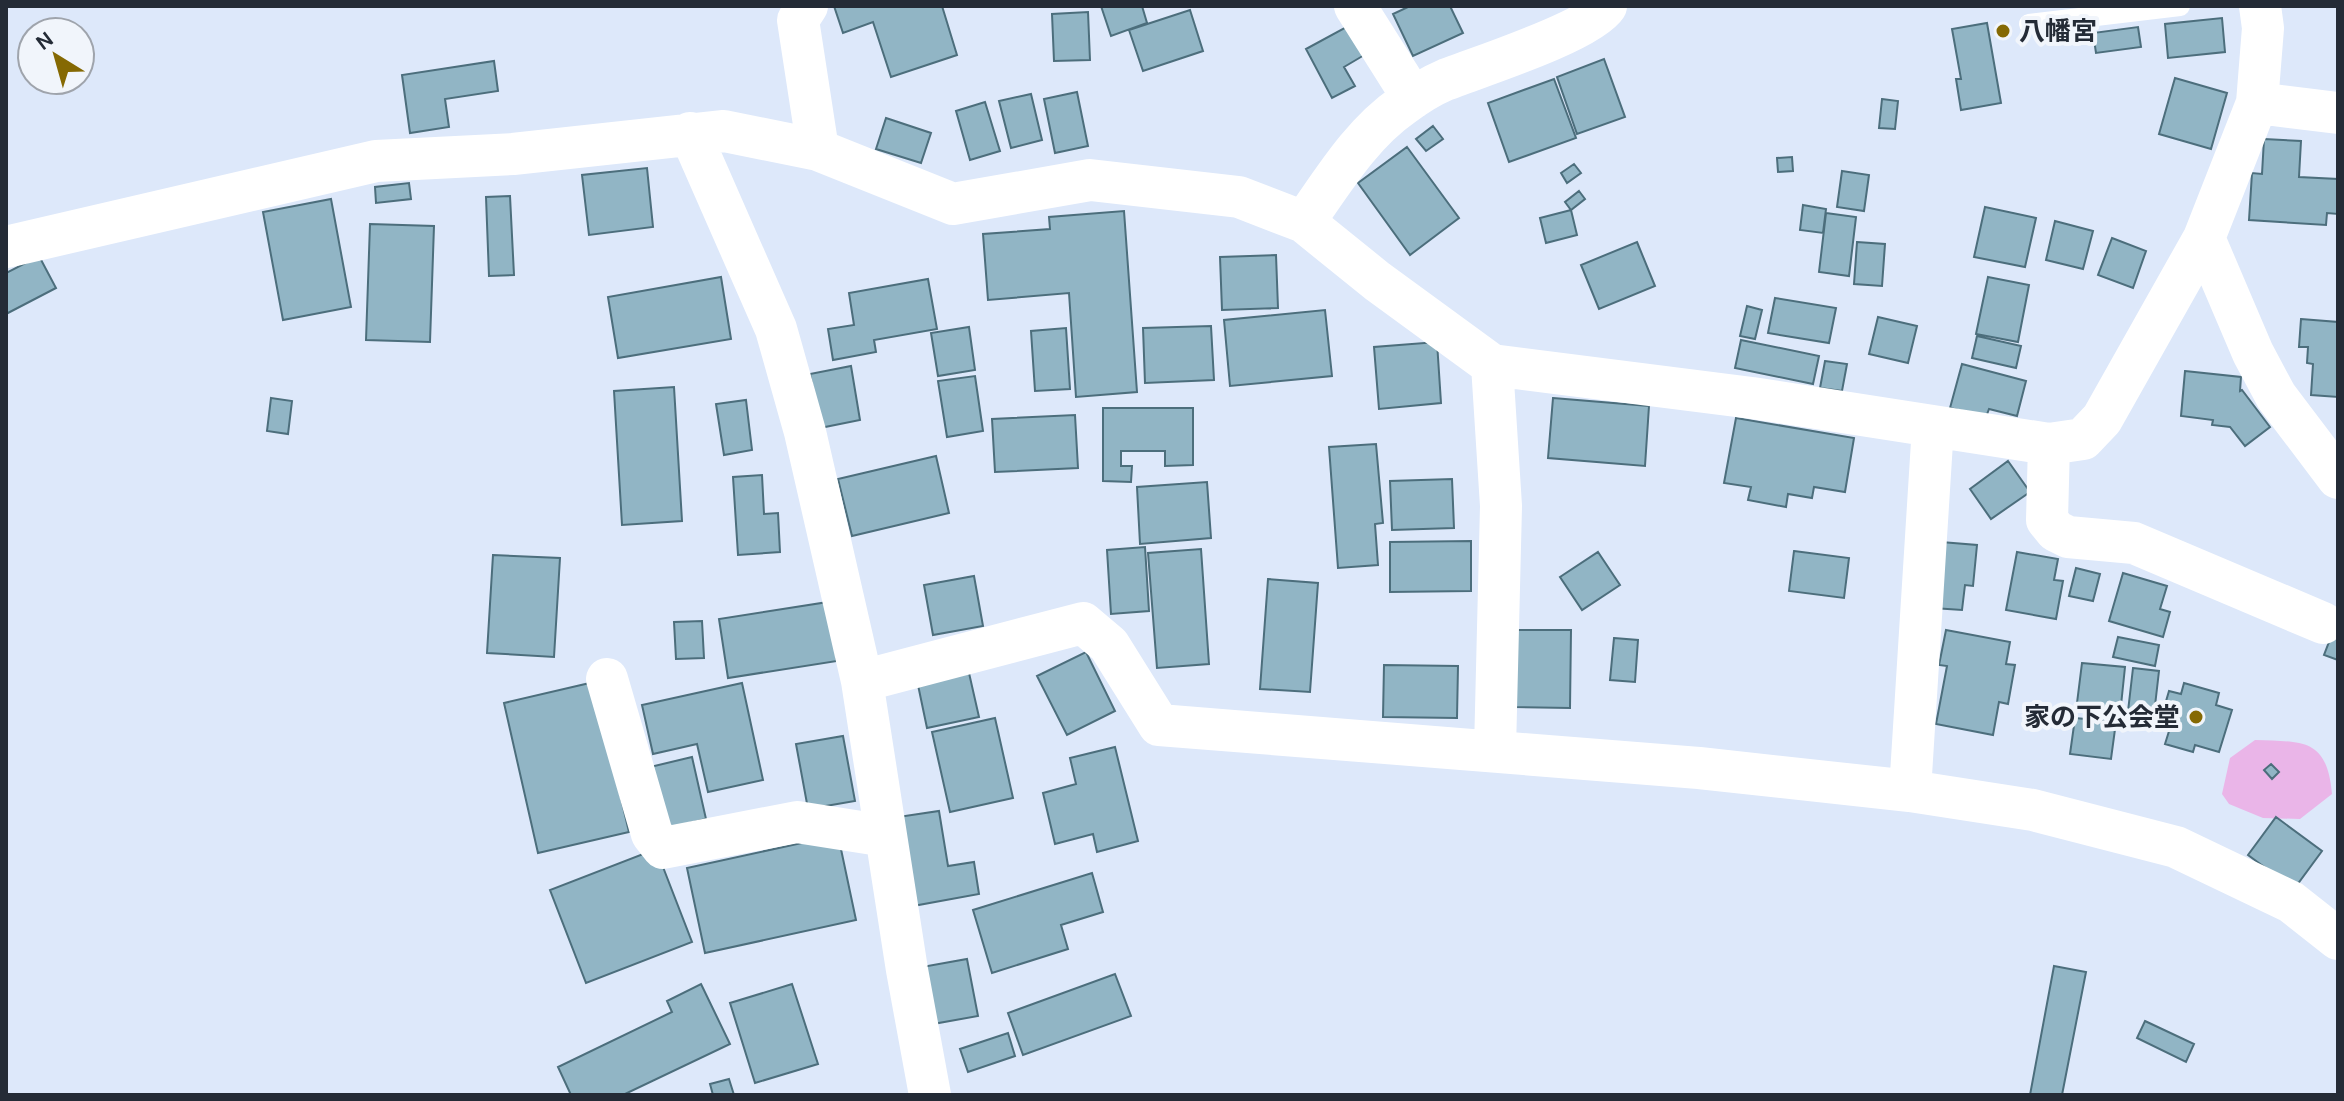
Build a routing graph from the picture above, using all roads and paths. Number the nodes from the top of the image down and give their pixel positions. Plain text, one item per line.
1 (807, 6) edge
2 (1355, 6) edge
3 (1606, 6) edge
4 (2180, 6) edge
5 (2260, 6) edge
6 (2029, 24) dead end
7 (1413, 98) junction
8 (2257, 103) junction
9 (2338, 113) edge
10 (690, 133) junction
11 (818, 150) junction
12 (1304, 222) junction
13 (2204, 238) junction
14 (6, 247) edge
15 (1492, 365) junction
16 (1933, 426) junction
17 (2049, 444) junction
18 (2338, 478) edge
19 (2323, 623) dead end
20 (607, 679) dead end
21 (862, 681) junction
22 (1495, 750) junction
23 (1910, 791) junction
24 (886, 836) junction
25 (2338, 939) edge
26 (930, 1095) edge

1 - 11 street
2 - 7 street
3 - 7 street
4 - 6 lane
5 - 8 street
7 - 12 street
8 - 9 street
8 - 13 street
10 - 11 street
10 - 14 street
10 - 21 street
11 - 12 street
12 - 15 street
13 - 17 street
13 - 18 street
15 - 16 street
15 - 22 street
16 - 17 street
16 - 23 street
17 - 19 street
20 - 24 street
21 - 22 street
21 - 24 street
22 - 23 street
23 - 25 street
24 - 26 street

